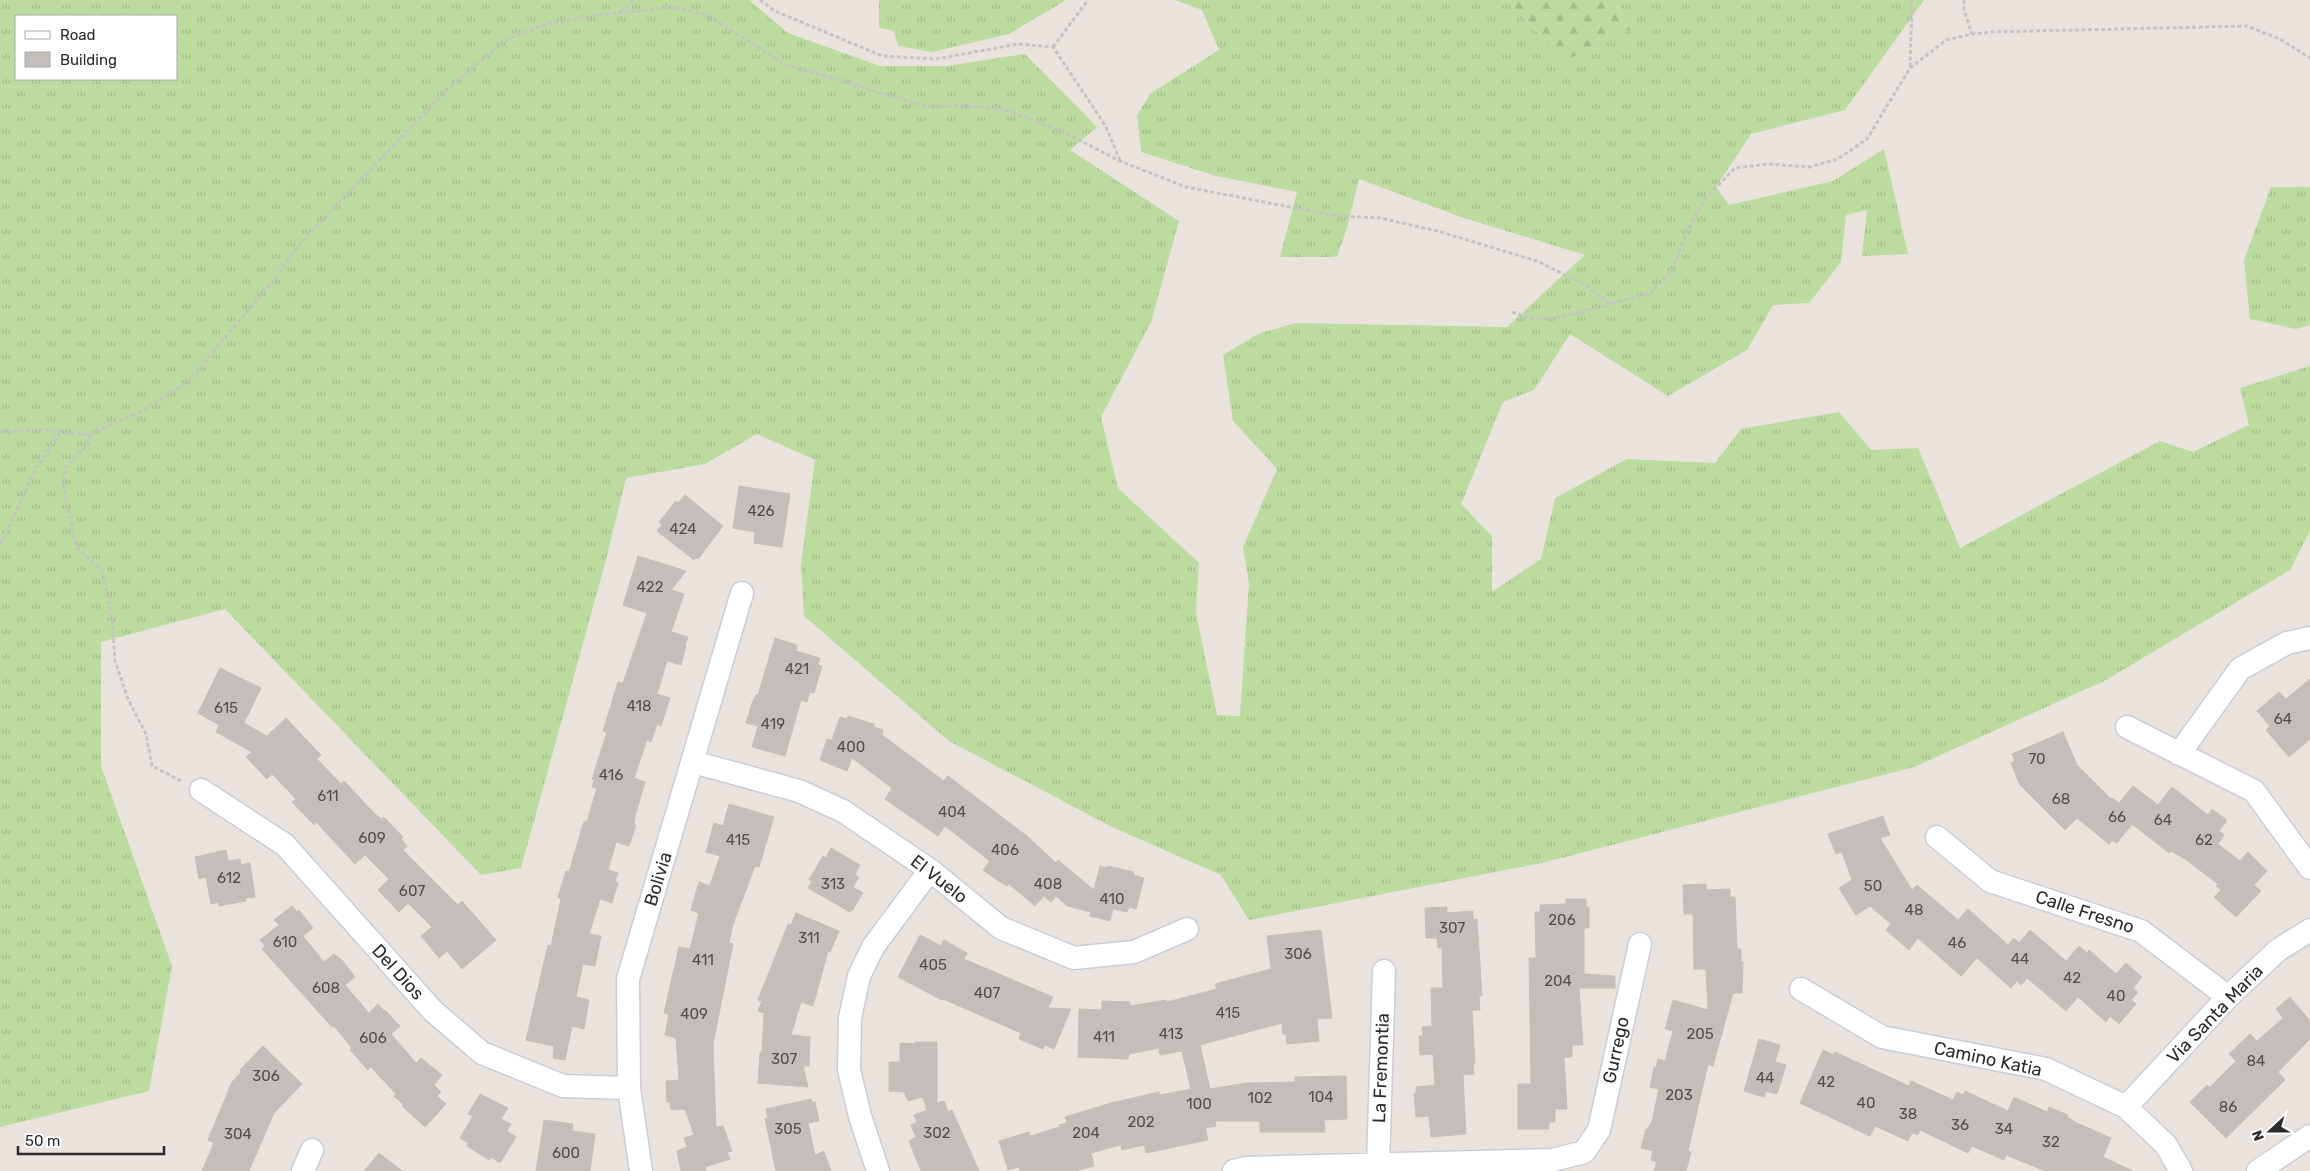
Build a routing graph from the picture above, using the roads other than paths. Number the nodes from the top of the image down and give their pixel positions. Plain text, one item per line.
1 (742, 593) dead end
2 (2310, 638) edge
3 (2127, 727) dead end
4 (2179, 754) junction
5 (693, 762) junction
6 (201, 790) road end
7 (1937, 838) dead end
8 (2310, 868) edge
9 (930, 870) junction
10 (1187, 929) dead end
11 (2310, 930) edge
12 (1640, 944) dead end
13 (1384, 971) dead end
14 (1801, 989) dead end
15 (2228, 997) junction
16 (629, 1088) junction
17 (2126, 1107) junction
18 (2310, 1136) edge
19 (312, 1150) dead end
20 (1378, 1165) junction
21 (303, 1171) edge
22 (641, 1171) edge
23 (878, 1171) edge
24 (1234, 1171) edge
25 (2181, 1171) edge
26 (2258, 1171) edge

1 - 5 street, Bolivia
2 - 4 street
3 - 4 street
4 - 8 street
5 - 9 street, El Vuelo
5 - 16 street, Bolivia
6 - 16 street, Del Dios
7 - 15 street, Calle Fresno
9 - 10 street, El Vuelo
9 - 23 street
11 - 15 street, Via Santa Maria
12 - 20 street, Gurrego
13 - 20 street, La Fremontia
14 - 17 street, Camino Katia
15 - 17 street, Via Santa Maria
16 - 22 street, Bolivia
17 - 25 street, Camino Katia
18 - 26 street
19 - 21 street
20 - 24 street

